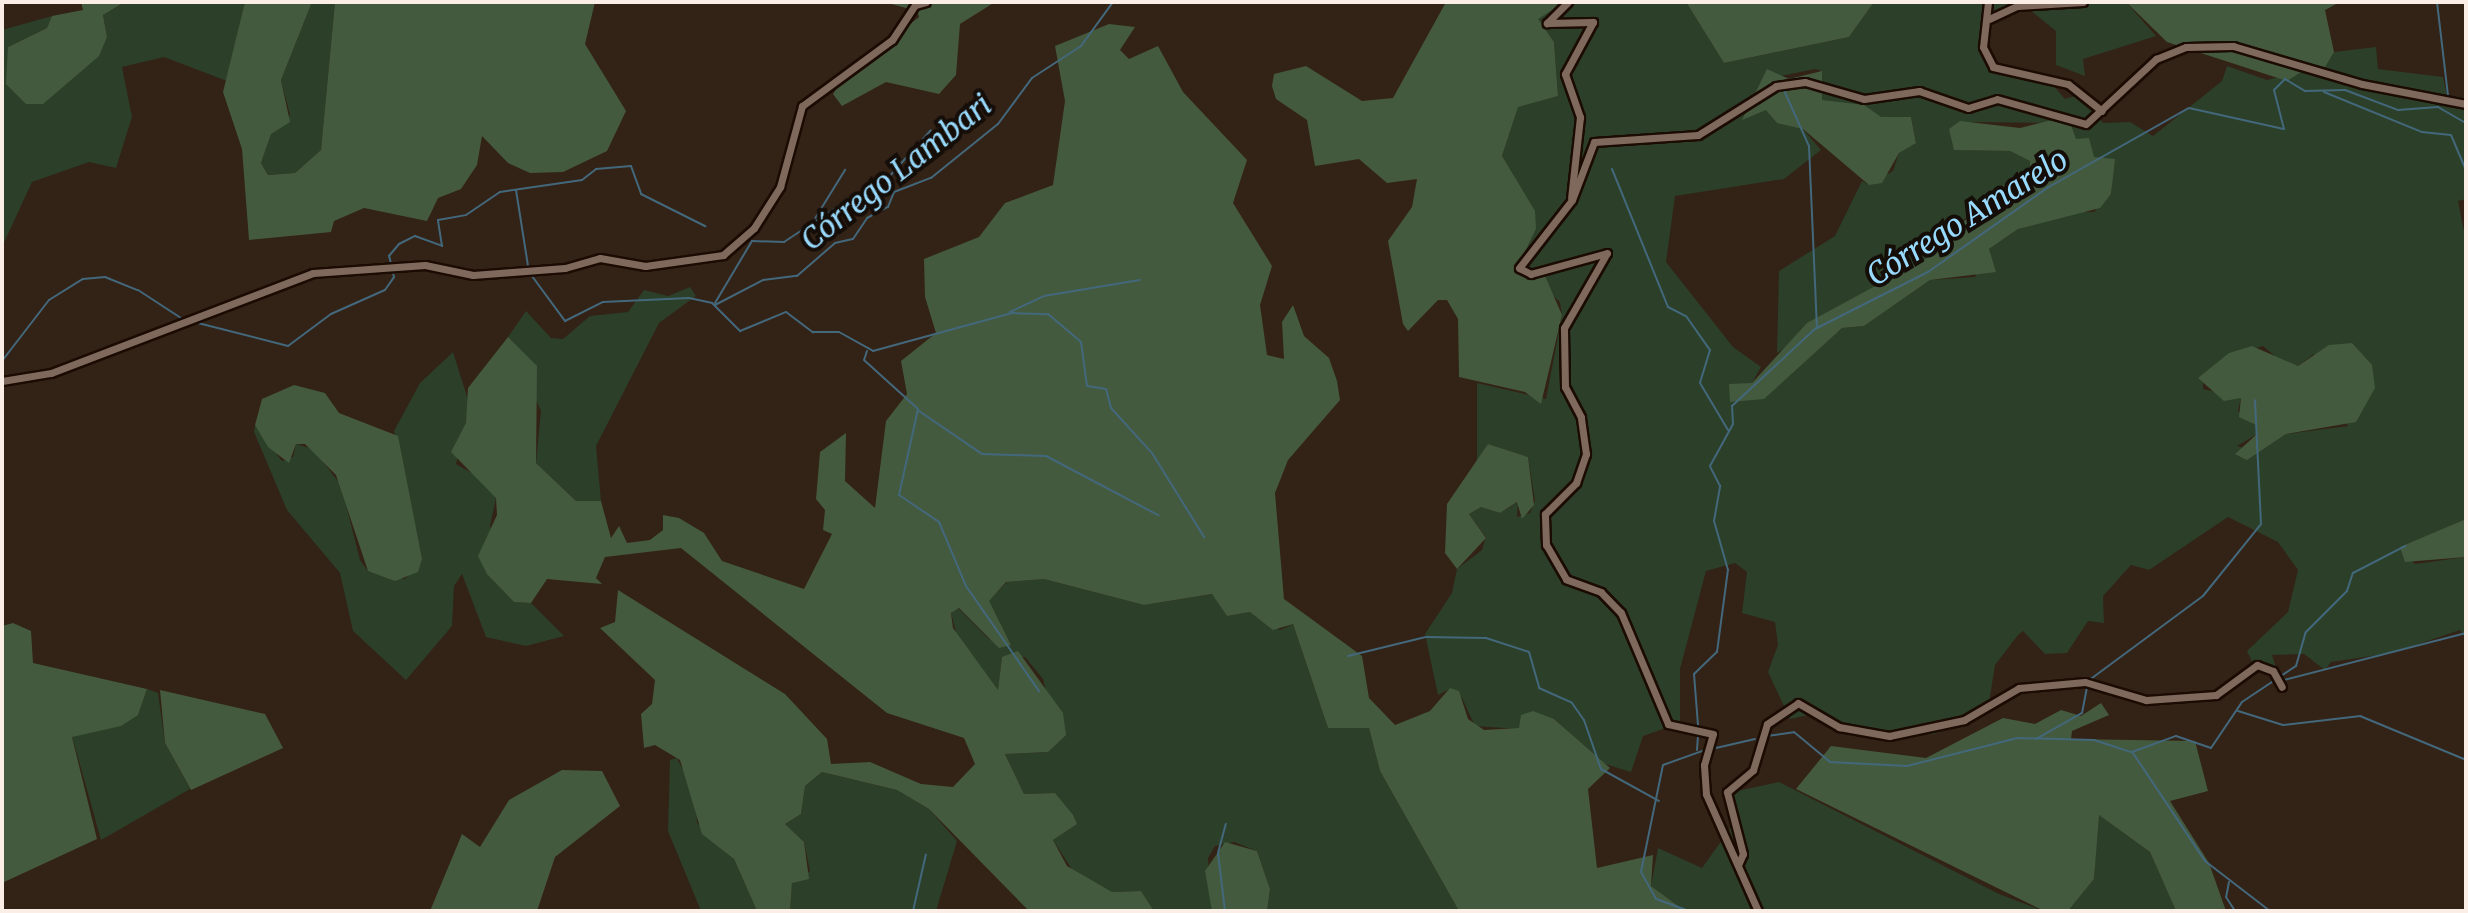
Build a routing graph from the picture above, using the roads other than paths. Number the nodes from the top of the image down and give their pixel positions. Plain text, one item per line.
1 (926, 2) edge
2 (1568, 2) edge
3 (1988, 2) edge
4 (2083, 2) edge
5 (1989, 19) junction
6 (2466, 104) edge
7 (2102, 111) junction
8 (1572, 200) junction
9 (2, 381) edge
10 (2282, 687) dead end
11 (1738, 865) junction
12 (1758, 911) edge

1 - 9 street
2 - 8 street
3 - 5 street
4 - 5 street
5 - 7 street
6 - 7 street
7 - 8 street
8 - 11 street
10 - 11 street
11 - 12 street

